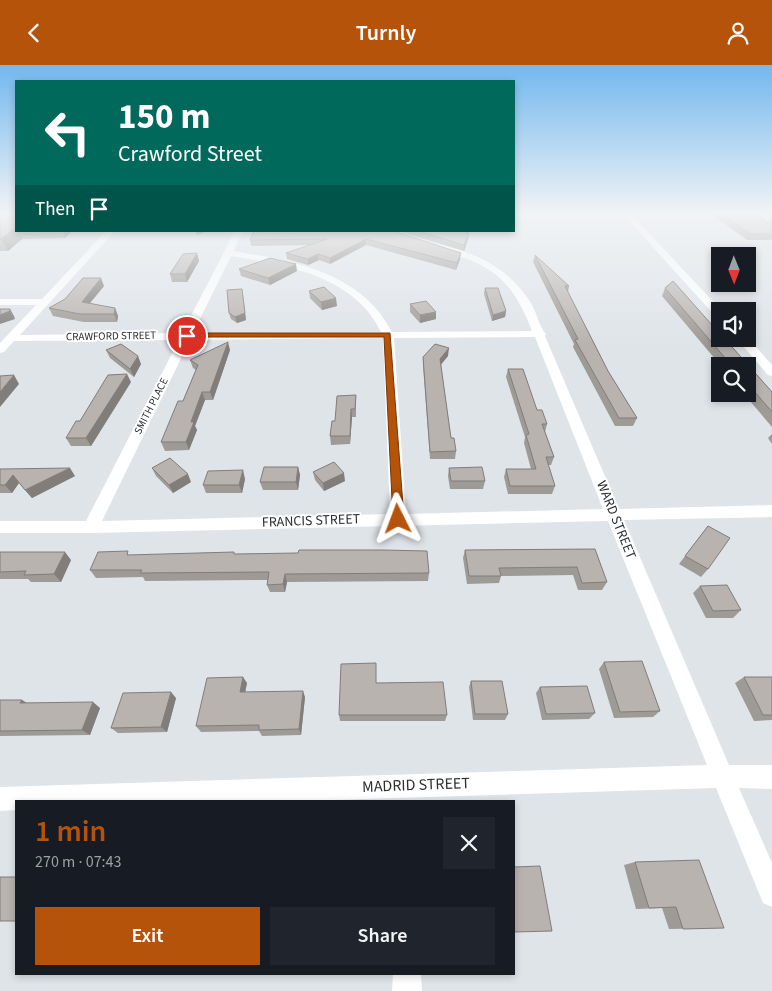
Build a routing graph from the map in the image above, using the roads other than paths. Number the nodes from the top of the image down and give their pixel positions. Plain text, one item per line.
1 (87, 257) edge
2 (225, 257) edge
3 (250, 257) edge
4 (471, 257) edge
5 (667, 257) edge
6 (0, 302) edge
7 (46, 302) junction
8 (711, 305) edge
9 (541, 334) junction
10 (388, 335) junction
11 (187, 336) junction
12 (11, 337) junction
13 (750, 347) edge
14 (0, 349) edge
15 (772, 371) edge
16 (772, 511) edge
17 (612, 514) junction
18 (398, 519) junction
19 (0, 527) edge
20 (90, 527) junction
21 (722, 776) junction
22 (772, 777) edge
23 (402, 793) edge
24 (0, 799) edge
25 (772, 894) edge
26 (407, 975) edge
27 (407, 991) edge

1 - 7 street
2 - 11 street, SMITH PLACE
3 - 10 street
4 - 9 street, WARD STREET
5 - 8 street
6 - 7 street
7 - 12 street
9 - 10 street, CRAWFORD STREET
9 - 17 street, WARD STREET
10 - 11 street, CRAWFORD STREET
10 - 18 street
11 - 12 street, CRAWFORD STREET
11 - 20 street, SMITH PLACE
12 - 14 street
13 - 15 street
16 - 17 street, FRANCIS STREET
17 - 18 street, FRANCIS STREET
17 - 21 street, WARD STREET
18 - 20 street, FRANCIS STREET
19 - 20 street, FRANCIS STREET
21 - 22 street, MADRID STREET
21 - 23 street, MADRID STREET
21 - 25 street, WARD STREET
23 - 24 street, MADRID STREET
26 - 27 street

